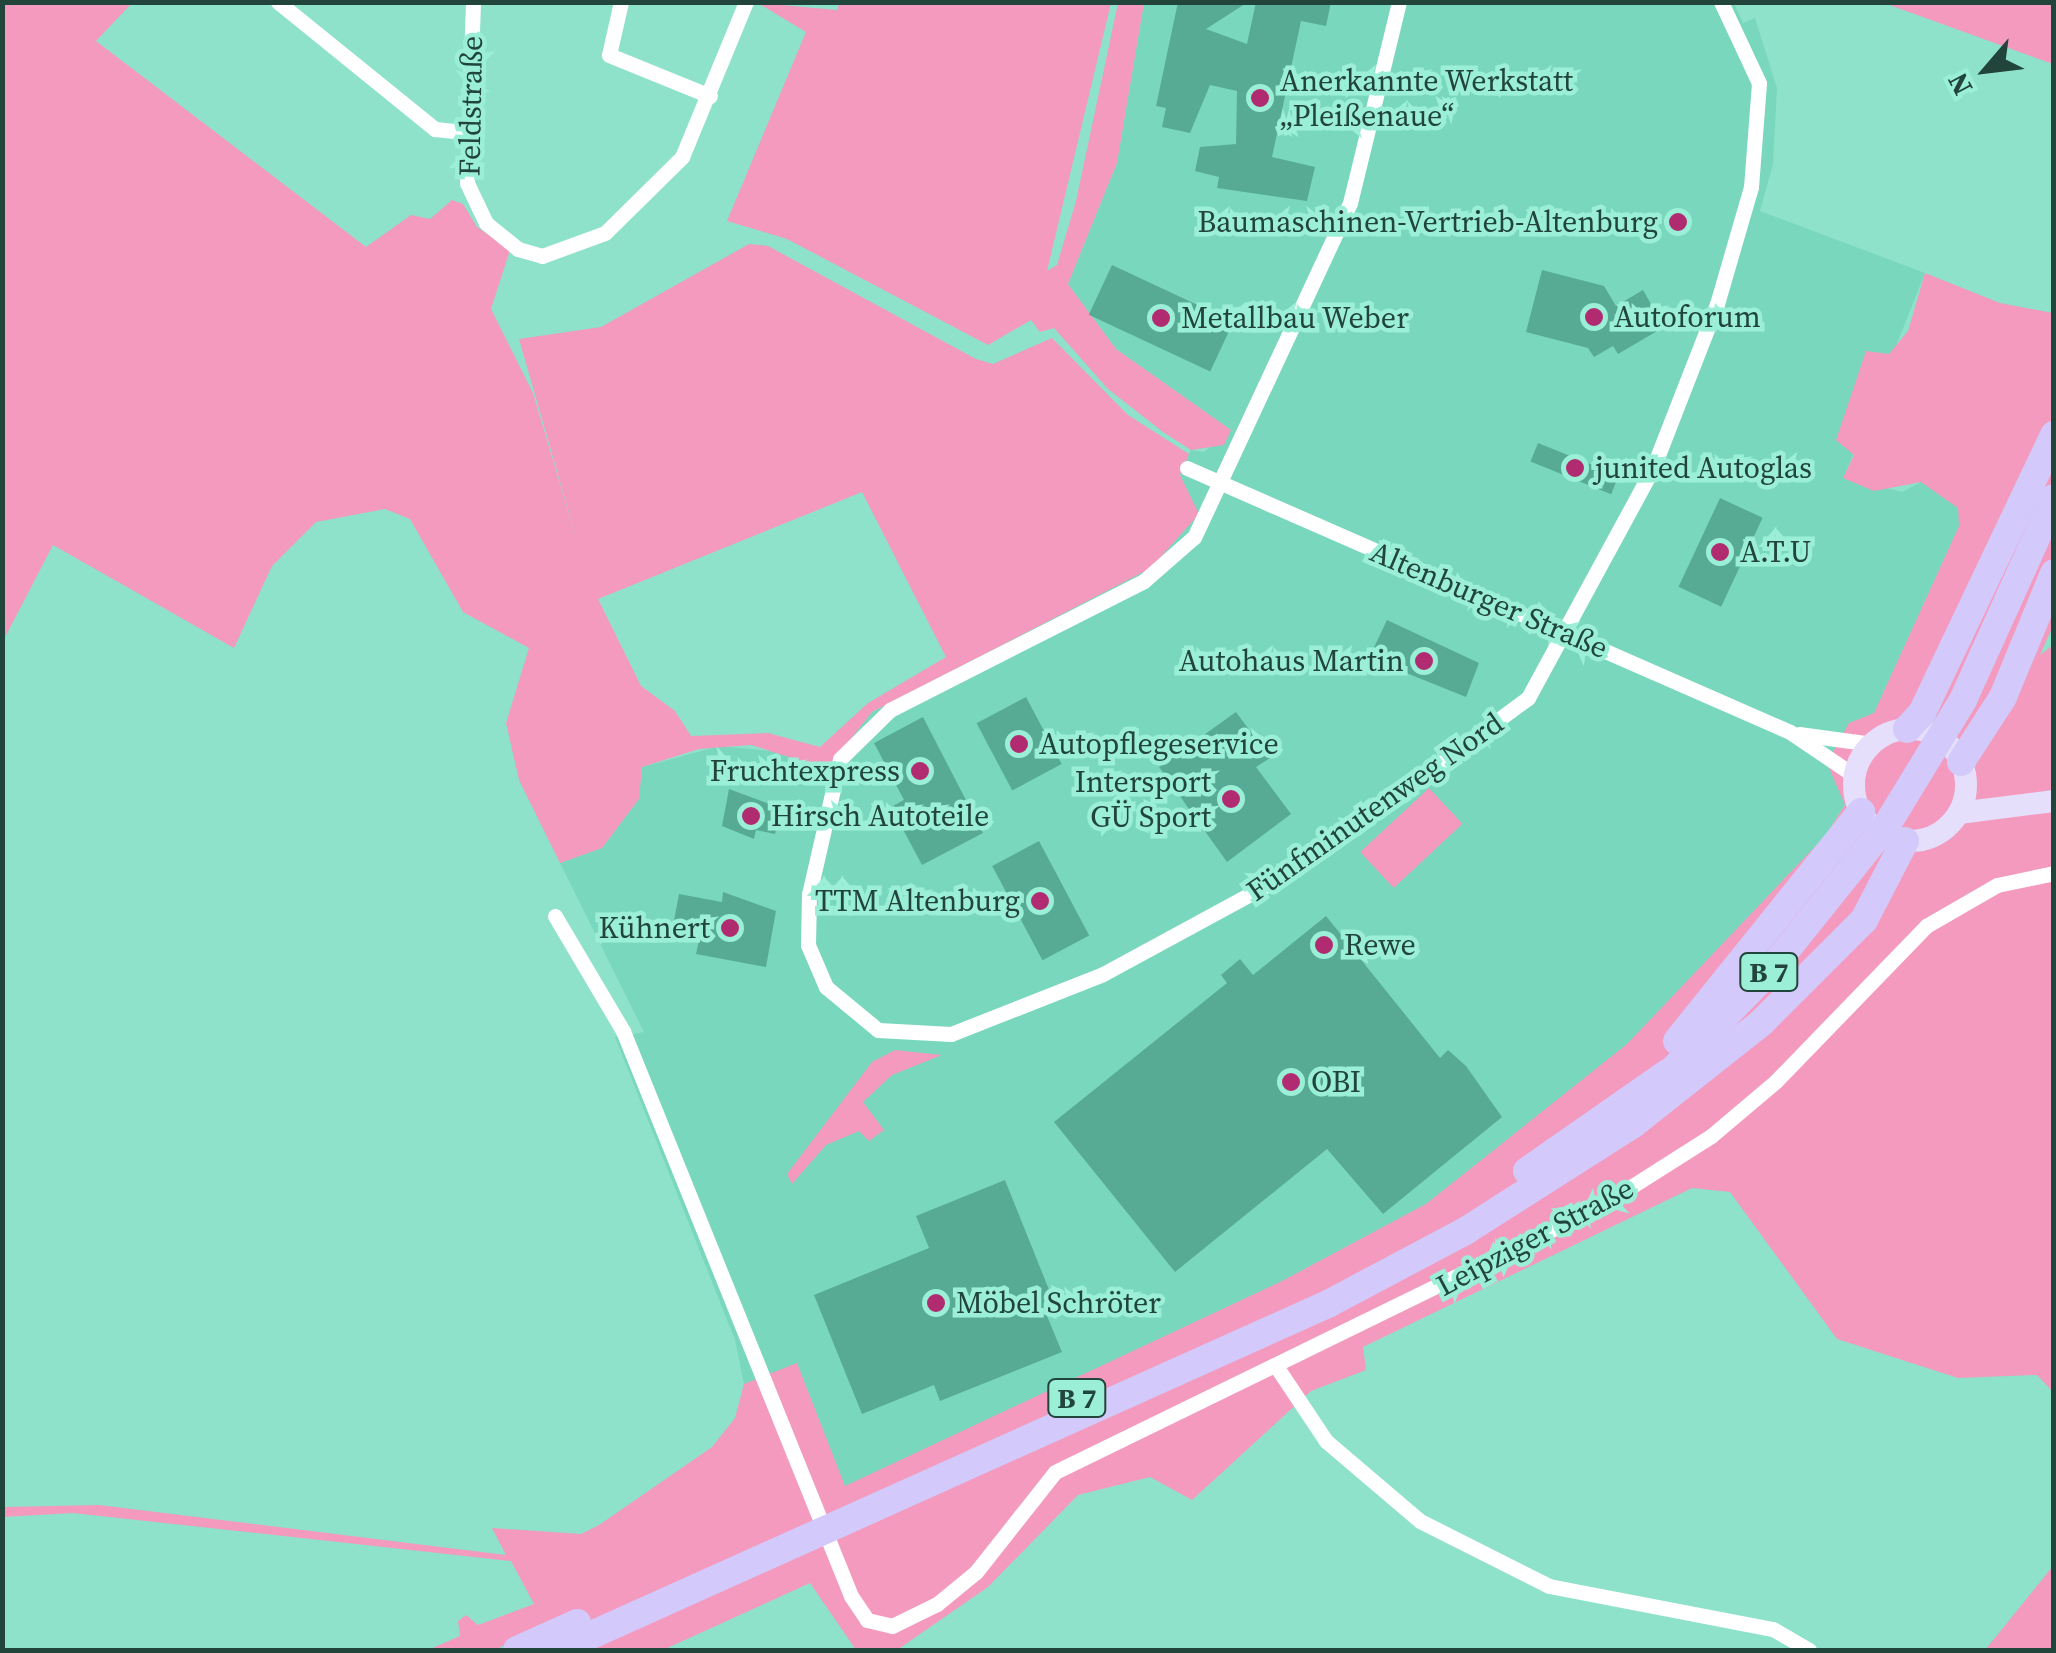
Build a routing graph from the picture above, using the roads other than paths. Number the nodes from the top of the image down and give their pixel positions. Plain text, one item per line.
1 (278, 2) edge
2 (473, 2) edge
3 (621, 2) edge
4 (746, 2) edge
5 (1399, 2) edge
6 (1721, 2) edge
7 (710, 96) junction
8 (466, 132) junction
9 (2054, 435) edge
10 (1187, 468) dead end
11 (1223, 486) junction
12 (2054, 498) edge
13 (2054, 574) edge
14 (1569, 634) junction
15 (1907, 729) junction
16 (1790, 732) junction
17 (1872, 744) junction
18 (1963, 772) junction
19 (1854, 776) junction
20 (2047, 802) edge
21 (1861, 812) junction
22 (1959, 812) junction
23 (1904, 841) junction
24 (2054, 873) edge
25 (555, 916) dead end
26 (1669, 1072) junction
27 (1616, 1106) junction
28 (1560, 1170) junction
29 (1278, 1368) junction
30 (517, 1650) edge
31 (558, 1650) edge
32 (1808, 1650) edge

1 - 8 street
2 - 8 street, Feldstraße
3 - 7 street
4 - 7 street
5 - 11 street, Fünfminutenweg Nord
6 - 14 street, Fünfminutenweg Nord
7 - 8 street, Feldstraße
9 - 15 highway
10 - 11 street, Altenburger Straße
11 - 14 street, Altenburger Straße
11 - 14 street, Fünfminutenweg Nord
12 - 26 highway, B 7
13 - 18 highway
14 - 16 street, Altenburger Straße
15 - 17 main road
15 - 18 main road
16 - 17 street, Altenburger Straße
16 - 19 street, Altenburger Straße
17 - 19 main road
18 - 20 main road
18 - 22 main road
19 - 21 main road
20 - 22 main road
21 - 23 main road
21 - 27 highway
22 - 23 main road
23 - 28 highway
24 - 29 street, Leipziger Straße
25 - 29 street, Leipziger Straße
26 - 27 highway, B 7
26 - 28 highway, B 7
27 - 30 highway, B 7
28 - 31 highway, B 7
29 - 32 street

